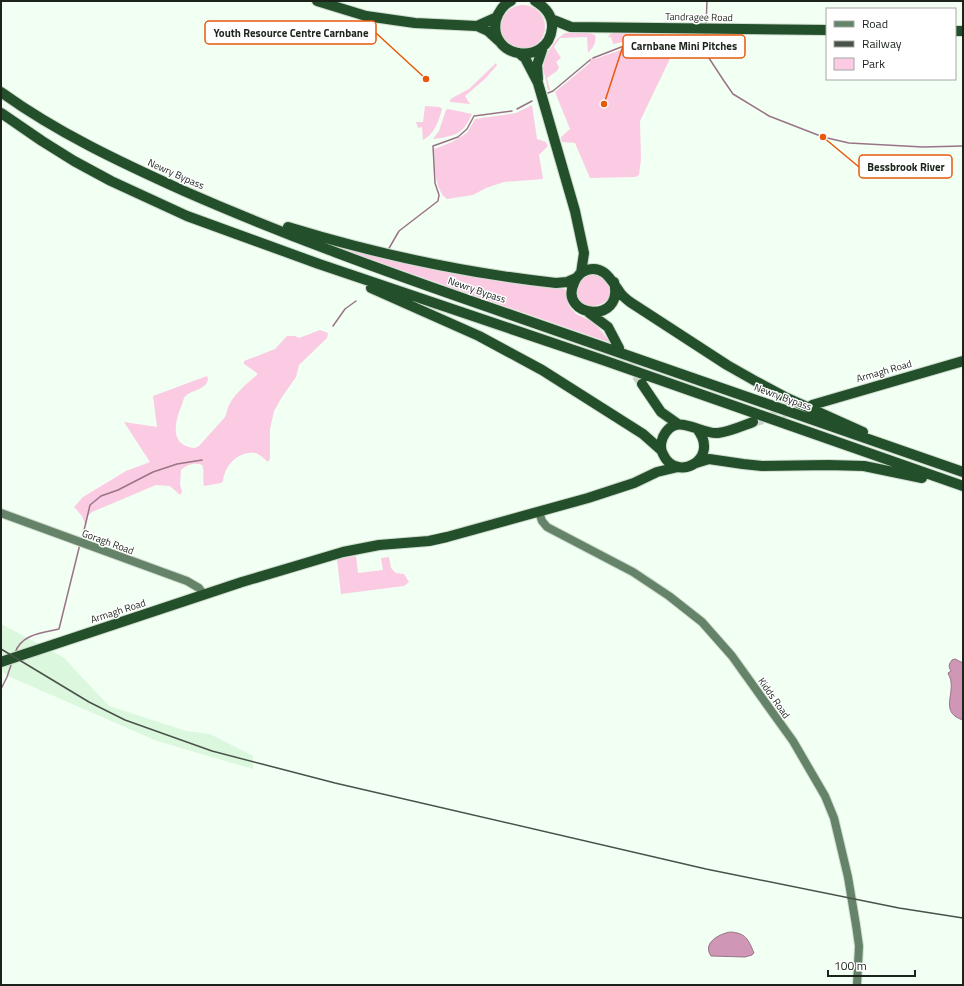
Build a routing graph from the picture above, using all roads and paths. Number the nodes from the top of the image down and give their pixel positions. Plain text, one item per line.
1 (317, 1) edge
2 (511, 1) edge
3 (535, 1) edge
4 (497, 17) junction
5 (551, 19) junction
6 (477, 26) junction
7 (571, 27) junction
8 (826, 30) edge
9 (551, 34) junction
10 (499, 41) junction
11 (543, 46) junction
12 (521, 54) junction
13 (538, 83) junction
14 (1, 92) edge
15 (1, 113) edge
16 (221, 207) junction
17 (584, 253) junction
18 (319, 264) junction
19 (599, 270) junction
20 (579, 275) junction
21 (614, 282) junction
22 (612, 302) junction
23 (588, 312) junction
24 (608, 326) junction
25 (619, 348) tunnel mouth
26 (963, 361) edge
27 (642, 384) tunnel mouth
28 (812, 404) tunnel mouth
29 (660, 412) junction
30 (753, 422) tunnel mouth
31 (678, 424) junction
32 (698, 430) junction
33 (718, 433) junction
34 (663, 437) junction
35 (704, 450) junction
36 (662, 453) junction
37 (909, 453) junction
38 (696, 463) junction
39 (678, 467) junction
40 (963, 472) edge
41 (650, 475) junction
42 (963, 486) edge
43 (539, 512) junction
44 (1, 513) edge
45 (204, 595) junction
46 (1, 662) edge
47 (857, 985) edge

1 - 6 highway
2 - 4 highway
3 - 5 highway
4 - 6 highway
4 - 10 highway
5 - 7 highway, Tandragee Road
5 - 9 highway
6 - 10 highway
7 - 8 highway, Tandragee Road
7 - 9 highway, Tandragee Road
9 - 11 highway
10 - 12 highway
11 - 12 highway
11 - 13 highway
12 - 13 highway
13 - 17 highway
14 - 16 highway, Newry Bypass
15 - 18 highway
16 - 20 highway
16 - 37 highway, Newry Bypass
17 - 19 highway
17 - 20 highway
18 - 36 highway
18 - 42 highway
19 - 20 highway
19 - 21 highway
20 - 23 highway
21 - 22 highway
21 - 37 highway
22 - 23 highway
22 - 24 highway
23 - 24 highway
24 - 25 highway
26 - 28 highway, Armagh Road
27 - 29 highway
29 - 31 highway
29 - 34 highway
30 - 33 highway
31 - 32 highway
31 - 34 highway
32 - 33 highway
32 - 35 highway
33 - 35 highway
34 - 36 highway
35 - 38 highway
36 - 39 highway
36 - 41 highway
37 - 40 highway, Newry Bypass
38 - 39 highway
38 - 42 highway
39 - 41 highway, Armagh Road
41 - 43 highway, Armagh Road
43 - 45 highway, Armagh Road
43 - 47 street, Kidds Road
44 - 45 street, Goragh Road
45 - 46 highway, Armagh Road

